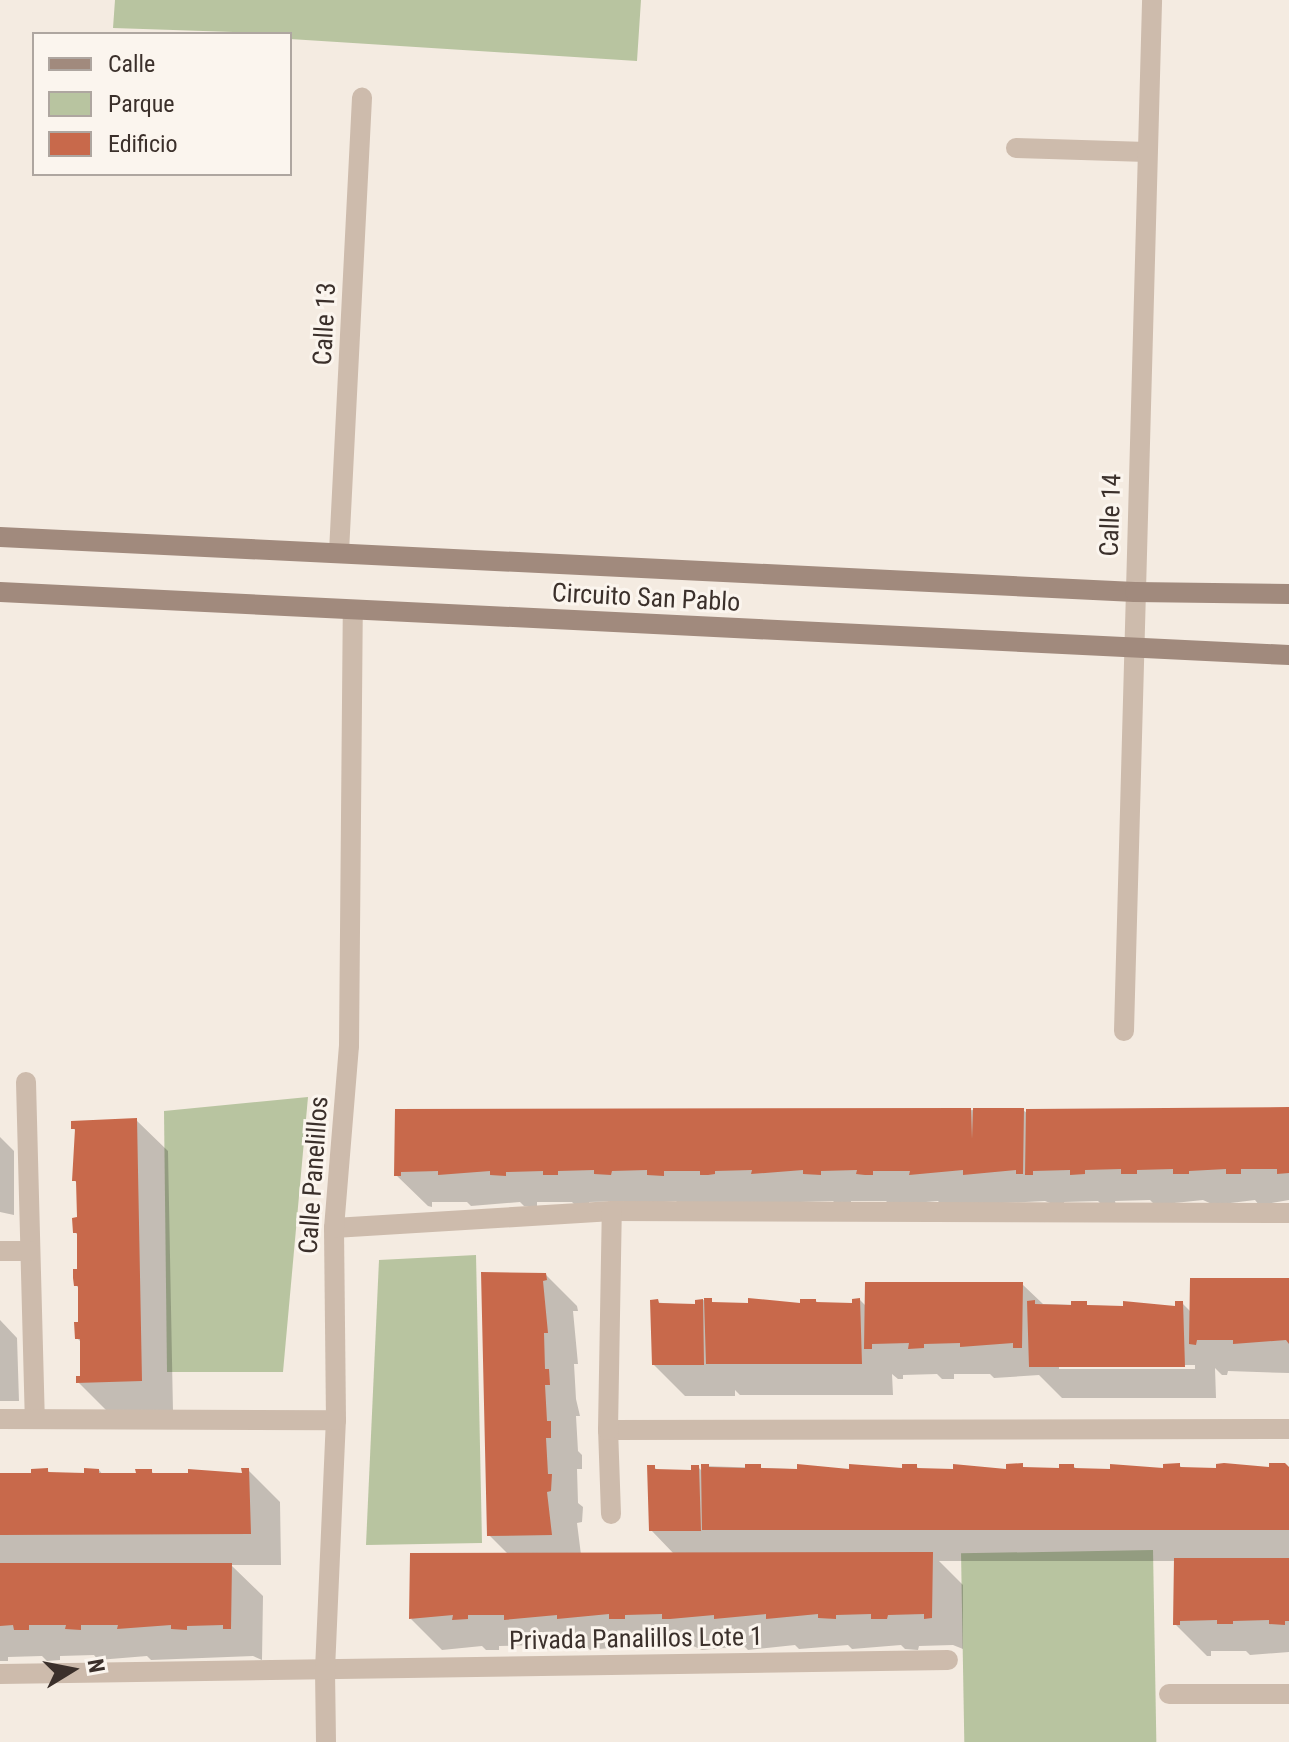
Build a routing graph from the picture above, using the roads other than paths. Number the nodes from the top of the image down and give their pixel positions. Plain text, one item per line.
1 (1152, 0) edge
2 (362, 98) dead end
3 (1016, 148) dead end
4 (1147, 152) junction
5 (0, 537) edge
6 (339, 552) junction
7 (0, 592) edge
8 (1135, 592) junction
9 (1289, 594) edge
10 (353, 611) junction
11 (1132, 647) junction
12 (1289, 655) edge
13 (1124, 1031) dead end
14 (26, 1082) dead end
15 (612, 1211) junction
16 (1289, 1213) edge
17 (334, 1228) junction
18 (0, 1251) edge
19 (30, 1251) junction
20 (0, 1419) edge
21 (35, 1419) junction
22 (336, 1420) junction
23 (1289, 1429) edge
24 (608, 1430) junction
25 (611, 1514) dead end
26 (948, 1660) dead end
27 (325, 1670) junction
28 (0, 1674) edge
29 (1169, 1694) dead end
30 (1289, 1694) edge
31 (326, 1742) edge

1 - 4 street, Calle 14
2 - 6 street, Calle 13
3 - 4 street
4 - 8 street, Calle 14
5 - 6 main road, Circuito San Pablo
6 - 8 main road, Circuito San Pablo
7 - 10 main road, Circuito San Pablo
8 - 9 main road, Circuito San Pablo
8 - 11 street, Calle 14
10 - 11 main road, Circuito San Pablo
10 - 17 street, Calle Panelillos
11 - 12 main road, Circuito San Pablo
11 - 13 street, Calle 14
14 - 19 street
15 - 16 street
15 - 17 street
15 - 24 street
17 - 22 street, Calle Panelillos
18 - 19 street
19 - 21 street
20 - 21 street
21 - 22 street
22 - 27 street, Calle Panelillos
23 - 24 street
24 - 25 street
26 - 27 street, Privada Panalillos Lote 1
27 - 28 street, Privada Panalillos Lote 1
27 - 31 street, Calle Panelillos
29 - 30 street

